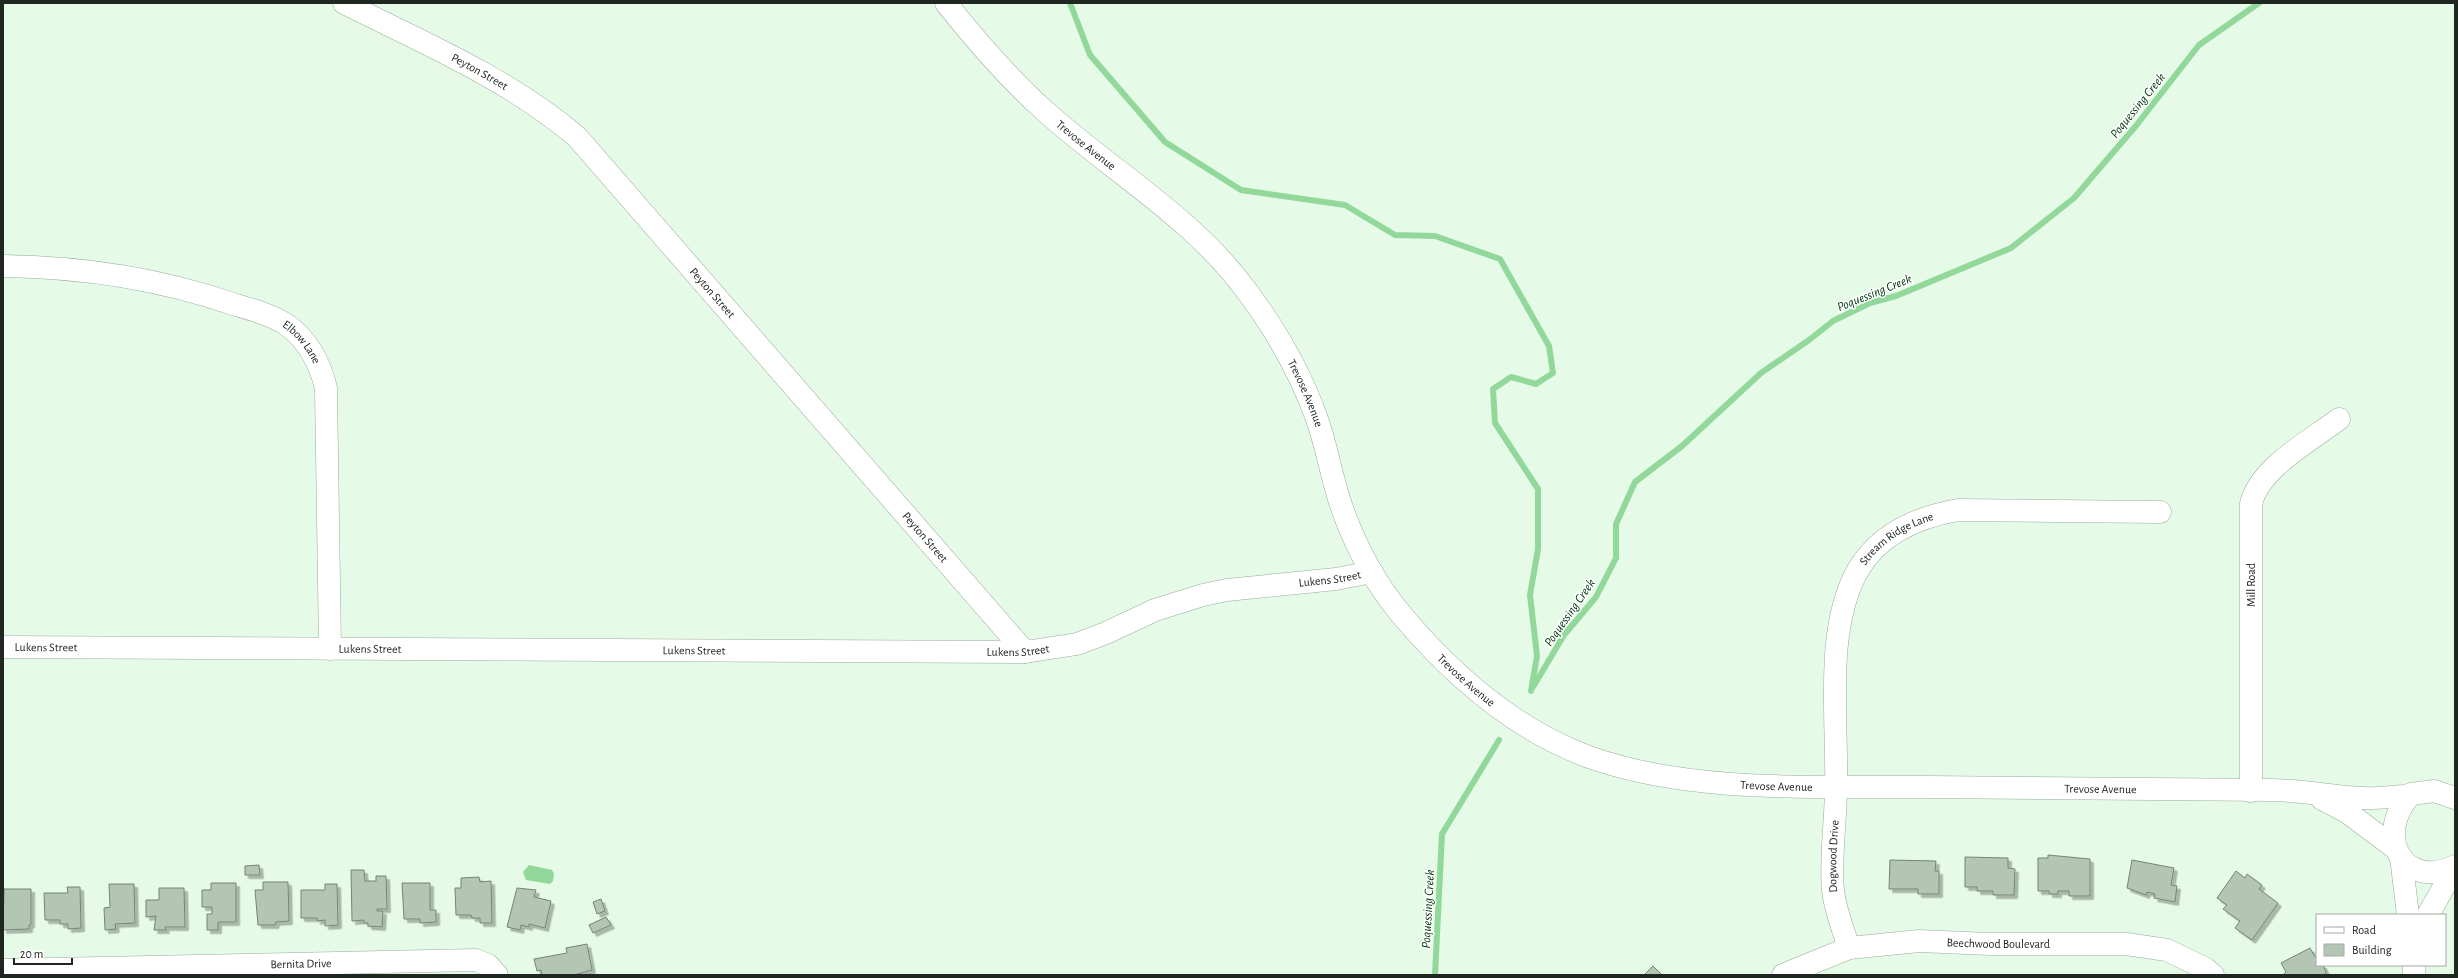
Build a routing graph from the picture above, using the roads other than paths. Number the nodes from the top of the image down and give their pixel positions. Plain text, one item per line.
1 (344, 3) edge
2 (946, 3) edge
3 (3, 266) edge
4 (2339, 419) dead end
5 (2160, 512) dead end
6 (1372, 572) junction
7 (3, 647) edge
8 (330, 649) junction
9 (1024, 652) junction
10 (1836, 786) junction
11 (2251, 791) junction
12 (2312, 795) junction
13 (2409, 796) junction
14 (2455, 797) edge
15 (2398, 852) junction
16 (2455, 867) edge
17 (2408, 914) edge
18 (2429, 914) edge
19 (1849, 948) junction
20 (3, 970) edge
21 (498, 975) edge
22 (1783, 975) edge
23 (2213, 975) edge

1 - 9 street, Peyton Street
2 - 6 street, Trevose Avenue
3 - 8 street, Elbow Lane
4 - 11 street, Mill Road
5 - 10 street, Stream Ridge Lane
6 - 9 street, Lukens Street
6 - 10 street, Trevose Avenue
7 - 8 street, Lukens Street
8 - 9 street, Lukens Street
10 - 11 street, Trevose Avenue
10 - 19 street, Dogwood Drive
11 - 12 street, Trevose Avenue
12 - 13 street, Trevose Avenue
12 - 15 street, Trevose Avenue
13 - 14 street, Trevose Avenue
13 - 15 street
15 - 16 street, Trevose Avenue
15 - 17 street
16 - 18 street
19 - 22 street, Beechwood Boulevard
19 - 23 street, Beechwood Boulevard
20 - 21 street, Bernita Drive

